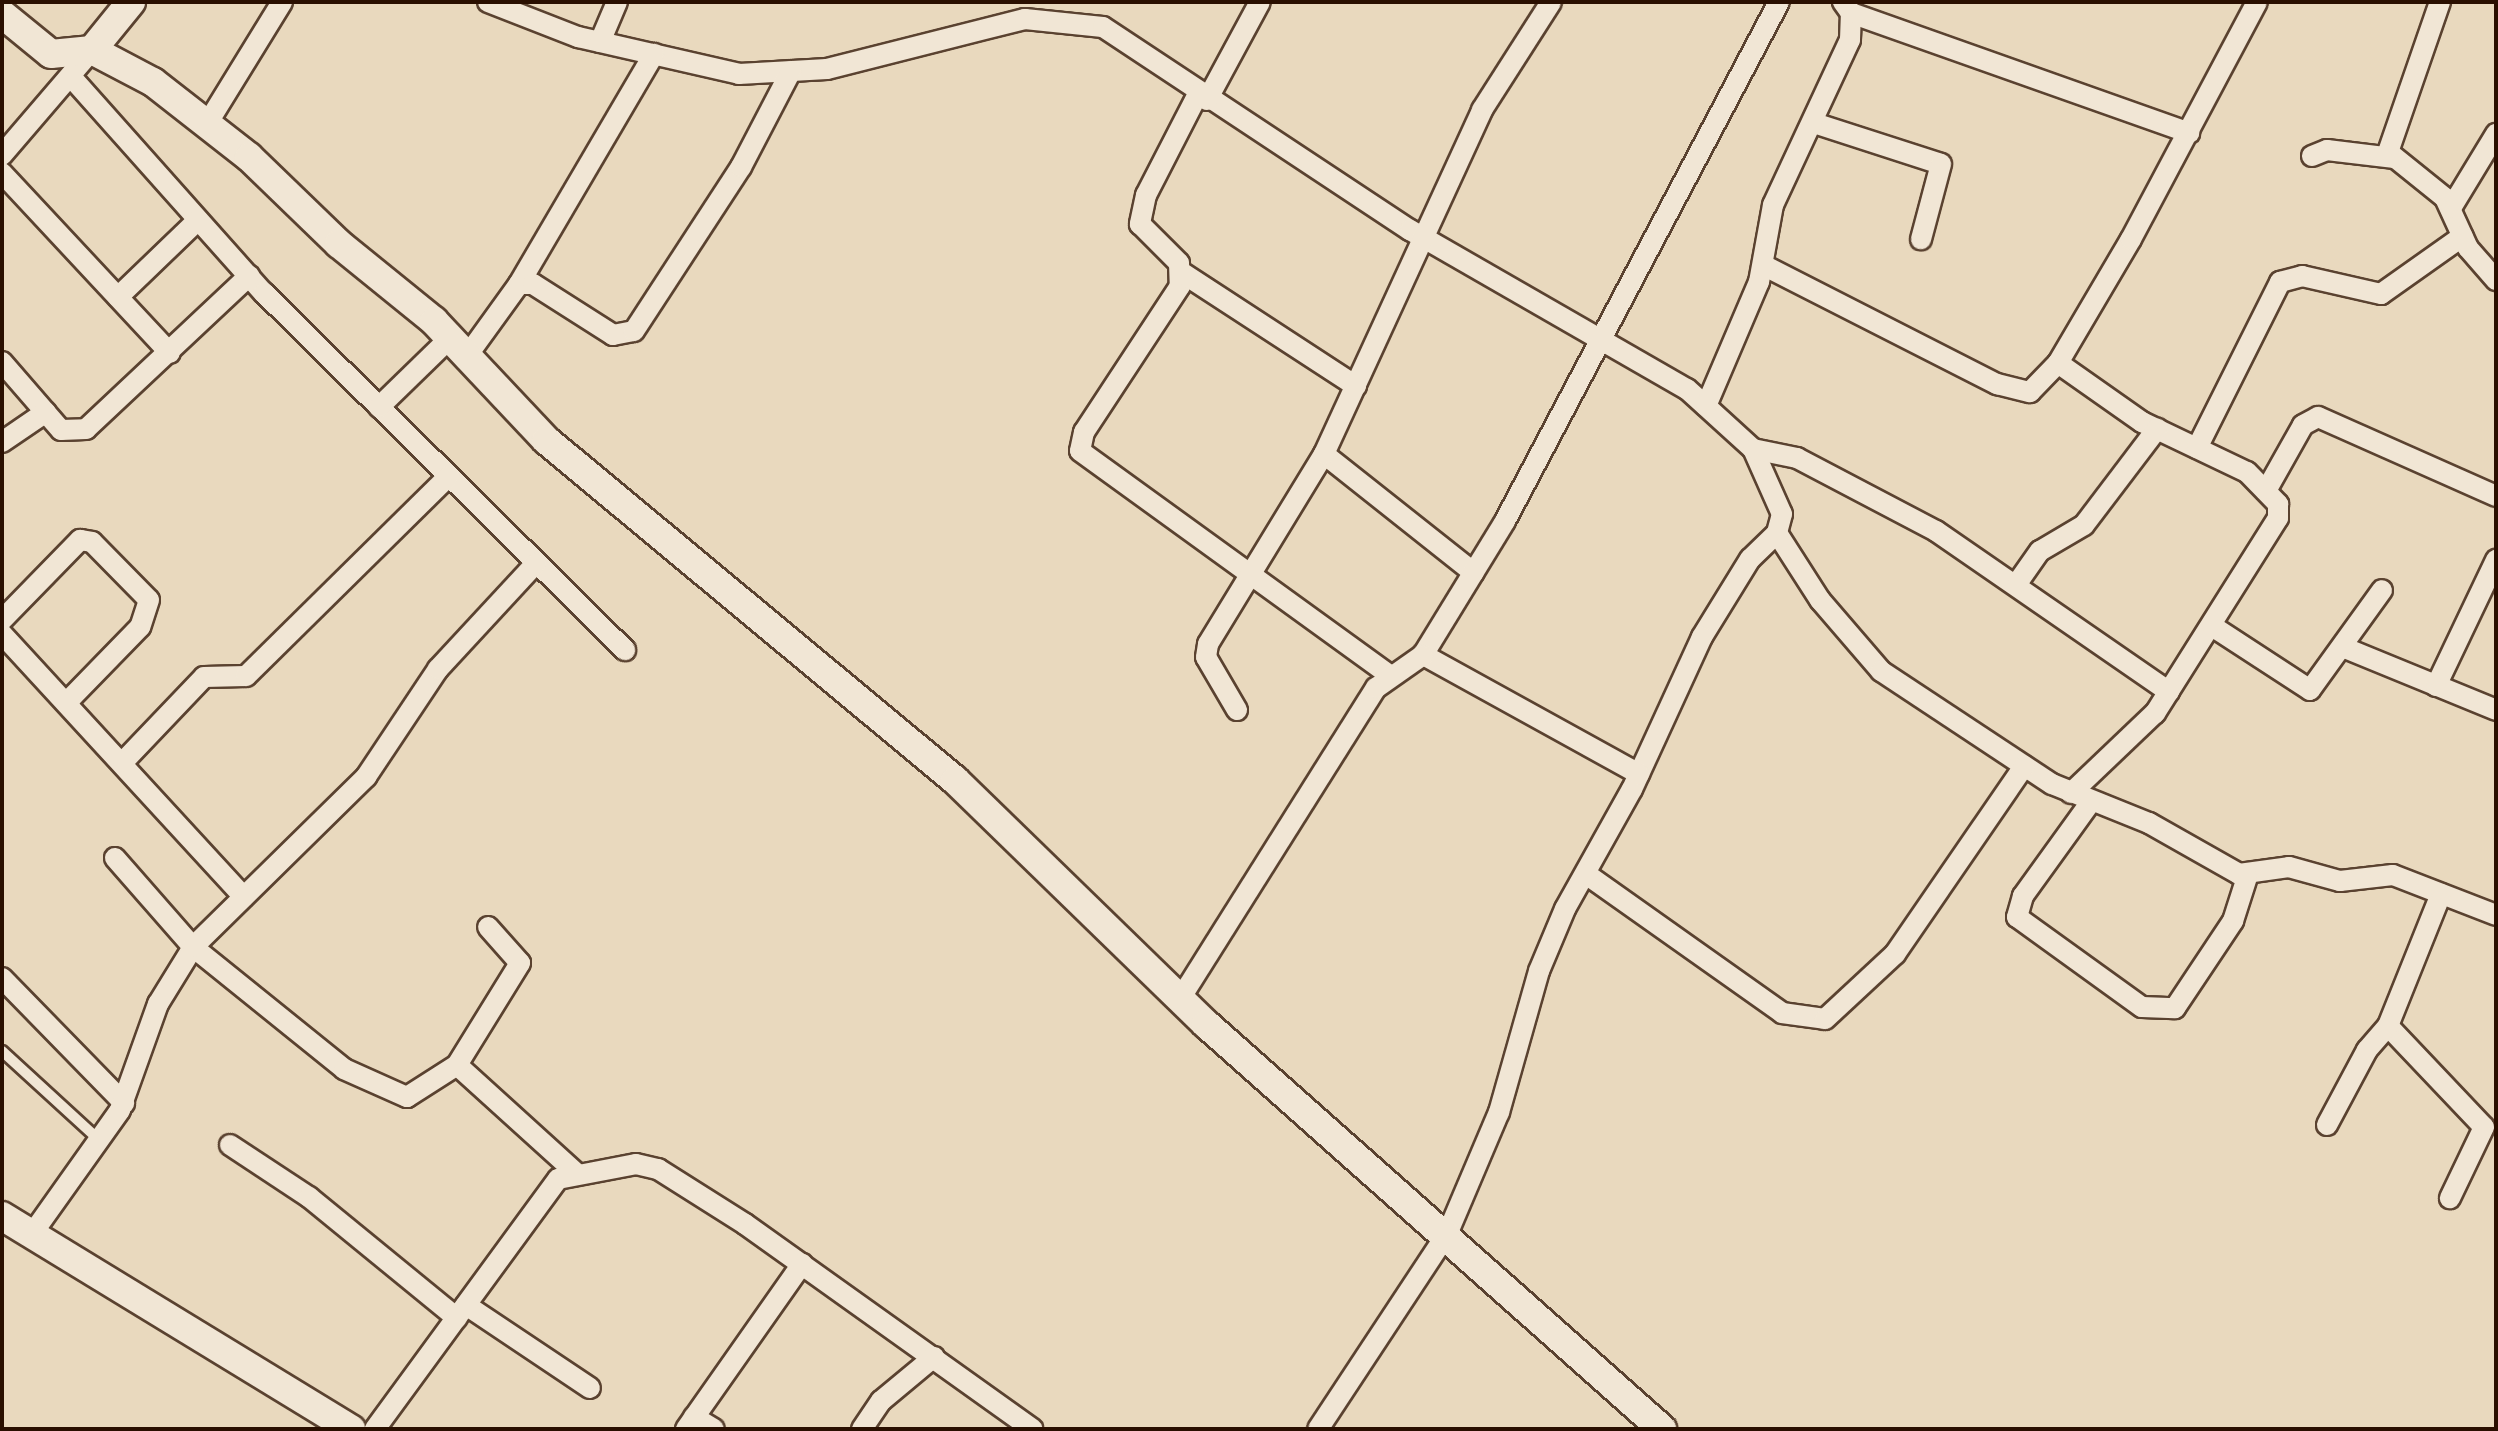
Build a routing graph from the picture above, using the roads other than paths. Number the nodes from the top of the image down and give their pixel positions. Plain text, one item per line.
1 (131, 2) edge
2 (282, 2) edge
3 (488, 2) edge
4 (617, 2) edge
5 (1260, 2) edge
6 (1551, 2) edge
7 (1779, 2) edge
8 (2257, 2) edge
9 (2440, 2) edge
10 (1847, 8) edge
11 (1064, 11) edge
12 (2, 14) edge
13 (600, 42) junction
14 (92, 50) junction
15 (654, 54) junction
16 (791, 71) junction
17 (73, 79) junction
18 (1202, 97) junction
19 (1814, 123) junction
20 (207, 124) junction
21 (2189, 133) junction
22 (2496, 134) edge
23 (2, 155) edge
24 (2312, 156) dead end
25 (2393, 158) junction
26 (2, 173) edge
27 (2451, 208) junction
28 (198, 220) junction
29 (2463, 236) junction
30 (1426, 239) junction
31 (1921, 239) dead end
32 (1763, 265) junction
33 (1181, 272) junction
34 (249, 276) junction
35 (2496, 280) edge
36 (519, 284) junction
37 (118, 297) junction
38 (1600, 340) junction
39 (459, 347) junction
40 (170, 353) junction
41 (2, 362) edge
42 (2058, 363) junction
43 (1356, 386) junction
44 (1706, 406) junction
45 (379, 407) junction
46 (46, 412) junction
47 (2157, 429) junction
48 (2, 442) edge
49 (2197, 448) junction
50 (1753, 449) junction
51 (1324, 454) junction
52 (449, 476) junction
53 (2267, 489) junction
54 (2496, 496) edge
55 (1777, 533) junction
56 (2496, 560) edge
57 (536, 563) junction
58 (1474, 573) junction
59 (1252, 574) junction
60 (2018, 582) junction
61 (2382, 590) dead end
62 (2, 620) edge
63 (2212, 626) junction
64 (2, 634) edge
65 (2345, 648) junction
66 (625, 650) dead end
67 (1423, 655) junction
68 (1389, 675) junction
69 (2436, 686) junction
70 (2169, 692) junction
71 (67, 702) junction
72 (1237, 710) dead end
73 (2496, 710) edge
74 (123, 762) junction
75 (2024, 766) junction
76 (1639, 774) junction
77 (2071, 793) junction
78 (2090, 803) junction
79 (115, 858) dead end
80 (1586, 874) junction
81 (2247, 877) junction
82 (2441, 894) junction
83 (244, 897) junction
84 (2496, 915) edge
85 (488, 927) dead end
86 (193, 947) junction
87 (2, 978) edge
88 (1180, 999) junction
89 (2388, 1026) junction
90 (2, 1051) edge
91 (457, 1065) junction
92 (124, 1103) junction
93 (2327, 1125) dead end
94 (99, 1140) junction
95 (230, 1145) dead end
96 (576, 1173) junction
97 (2450, 1198) dead end
98 (2, 1216) edge
99 (1448, 1232) junction
100 (32, 1234) junction
101 (802, 1264) junction
102 (461, 1311) junction
103 (934, 1357) junction
104 (590, 1388) dead end
105 (690, 1423) edge
106 (341, 1427) edge
107 (375, 1429) edge
108 (714, 1429) edge
109 (862, 1429) edge
110 (1032, 1429) edge
111 (1318, 1429) edge
112 (1662, 1429) edge

1 - 14 street
2 - 20 street
3 - 13 street
4 - 13 street
5 - 18 street
6 - 30 street
7 - 38 street
8 - 21 street
9 - 25 street
10 - 19 street
10 - 21 street
11 - 16 street
11 - 18 street
12 - 14 street
13 - 15 street
14 - 17 street
14 - 20 street
15 - 16 street
15 - 36 street
16 - 36 street
17 - 23 street
17 - 28 street
18 - 30 street
18 - 33 street
19 - 31 street
19 - 32 street
20 - 39 street
21 - 42 street
22 - 27 street
24 - 25 street
25 - 27 street
26 - 37 street
27 - 29 street
28 - 34 street
28 - 37 street
29 - 35 street
29 - 49 street
30 - 38 street
30 - 43 street
32 - 42 street
32 - 44 street
33 - 43 street
33 - 59 street
34 - 40 street
34 - 45 street
36 - 39 street
37 - 40 street
38 - 44 street
38 - 58 street
39 - 45 street
39 - 88 street
40 - 46 street
41 - 46 street
42 - 47 street
43 - 51 street
44 - 50 street
45 - 52 street
46 - 48 street
47 - 49 street
47 - 60 street
49 - 53 street
50 - 55 street
50 - 60 street
51 - 58 street
51 - 59 street
52 - 57 street
52 - 74 street
53 - 54 street
53 - 63 street
55 - 75 street
55 - 76 street
56 - 69 street
57 - 66 street
57 - 83 street
58 - 67 street
59 - 68 street
59 - 72 street
60 - 70 street
61 - 65 street
62 - 71 street
63 - 65 street
63 - 70 street
64 - 71 street
65 - 69 street
67 - 68 street
67 - 76 street
68 - 88 street
69 - 73 street
70 - 77 street
71 - 74 street
74 - 83 street
75 - 77 street
75 - 80 street
76 - 80 street
77 - 78 street
78 - 81 street
78 - 81 street
79 - 86 street
80 - 99 street
81 - 82 street
82 - 84 street
82 - 89 street
83 - 86 street
85 - 91 street
86 - 91 street
86 - 92 street
87 - 92 street
88 - 99 street
89 - 93 street
89 - 97 street
90 - 94 lane
91 - 96 street
92 - 94 street
94 - 100 street
95 - 102 street
96 - 101 street
96 - 102 street
98 - 100 street
99 - 111 street
99 - 112 street
100 - 106 street
101 - 103 street
101 - 105 street
102 - 104 street
102 - 107 street
103 - 109 street
103 - 110 street
105 - 108 street

